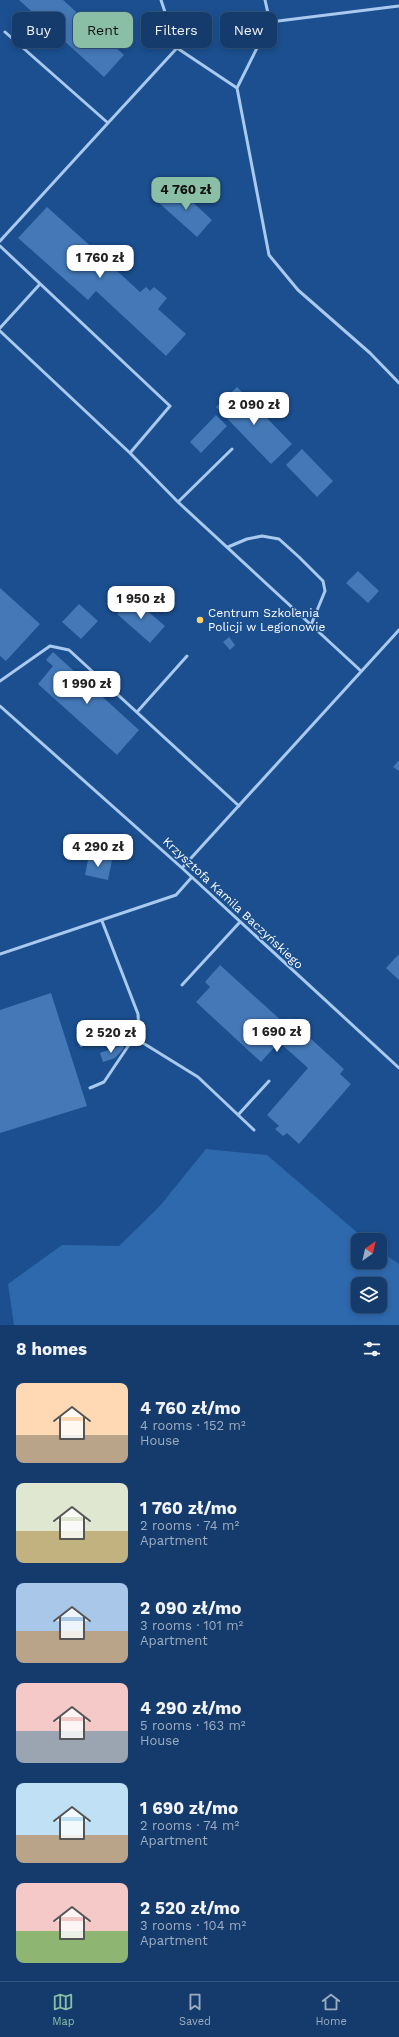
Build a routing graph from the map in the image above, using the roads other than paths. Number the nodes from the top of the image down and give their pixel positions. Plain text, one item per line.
1 (161, 0) edge
2 (264, 0) edge
3 (399, 6) edge
4 (165, 12) edge
5 (267, 12) edge
6 (277, 21) edge
7 (5, 32) dead end
8 (177, 48) joint
9 (257, 48) edge
10 (237, 88) junction
11 (108, 122) junction
12 (0, 241) edge
13 (0, 246) edge
14 (40, 284) junction
15 (0, 328) edge
16 (0, 331) edge
17 (399, 383) edge
18 (232, 449) dead end
19 (130, 453) junction
20 (178, 502) junction
21 (228, 547) junction
22 (311, 625) junction
23 (399, 630) edge
24 (187, 656) dead end
25 (361, 671) junction
26 (0, 681) edge
27 (0, 706) edge
28 (137, 712) junction
29 (239, 806) junction
30 (182, 868) junction
31 (192, 877) junction
32 (102, 921) junction
33 (240, 922) junction
34 (0, 954) edge
35 (182, 985) dead end
36 (139, 1030) junction
37 (81, 1045) dead end
38 (399, 1068) edge
39 (269, 1081) dead end
40 (90, 1088) dead end
41 (238, 1114) junction
42 (254, 1130) dead end

1 - 4 lane
2 - 5 lane
3 - 6 lane
7 - 11 lane
8 - 10 lane
8 - 11 lane
9 - 10 lane
10 - 17 lane
11 - 12 lane
13 - 14 lane
14 - 15 lane
14 - 19 lane
16 - 19 lane
18 - 20 lane
19 - 20 lane
20 - 21 lane
21 - 22 lane
21 - 22 lane
22 - 25 lane
23 - 25 lane
24 - 28 lane
25 - 29 lane
26 - 28 lane
27 - 30 lane, Krzysztofa Kamila Baczyńskiego
28 - 29 lane
29 - 30 lane
30 - 31 lane, Krzysztofa Kamila Baczyńskiego
31 - 32 lane
31 - 33 lane, Krzysztofa Kamila Baczyńskiego
32 - 34 lane
32 - 36 lane
33 - 35 lane
33 - 38 lane, Krzysztofa Kamila Baczyńskiego
36 - 37 lane
36 - 40 lane
36 - 41 lane
39 - 41 lane
41 - 42 lane

